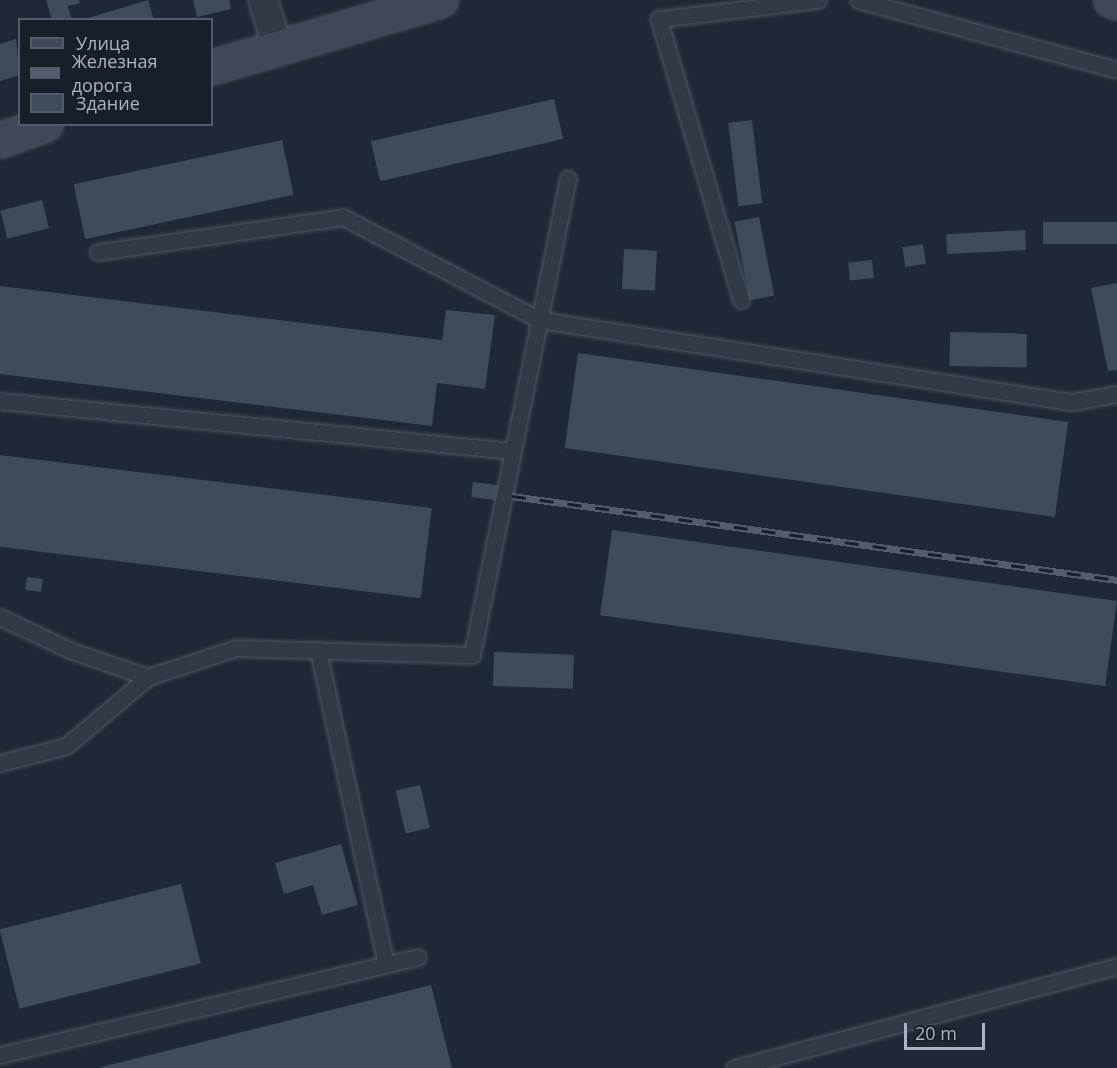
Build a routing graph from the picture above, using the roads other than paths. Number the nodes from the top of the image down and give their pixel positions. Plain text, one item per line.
1 (263, 0) edge
2 (440, 0) edge
3 (818, 0) edge
4 (858, 0) edge
5 (1111, 0) edge
6 (1117, 2) edge
7 (276, 45) junction
8 (213, 67) edge
9 (1117, 70) edge
10 (39, 126) edge
11 (0, 140) edge
12 (568, 179) dead end
13 (98, 252) dead end
14 (741, 300) dead end
15 (540, 320) junction
16 (1117, 394) edge
17 (0, 401) edge
18 (513, 451) junction
19 (0, 617) edge
20 (318, 650) junction
21 (148, 677) junction
22 (0, 763) edge
23 (418, 957) dead end
24 (386, 964) junction
25 (1117, 966) edge
26 (0, 1054) edge
27 (734, 1068) edge

1 - 7 street
2 - 7 street
3 - 14 lane
4 - 9 lane
5 - 6 street
7 - 8 street
10 - 11 street
12 - 15 lane
13 - 15 lane
15 - 16 lane
15 - 18 lane
17 - 18 lane
18 - 20 lane
19 - 21 lane
20 - 21 lane
20 - 24 lane
21 - 22 lane
23 - 24 lane
24 - 26 lane
25 - 27 lane

